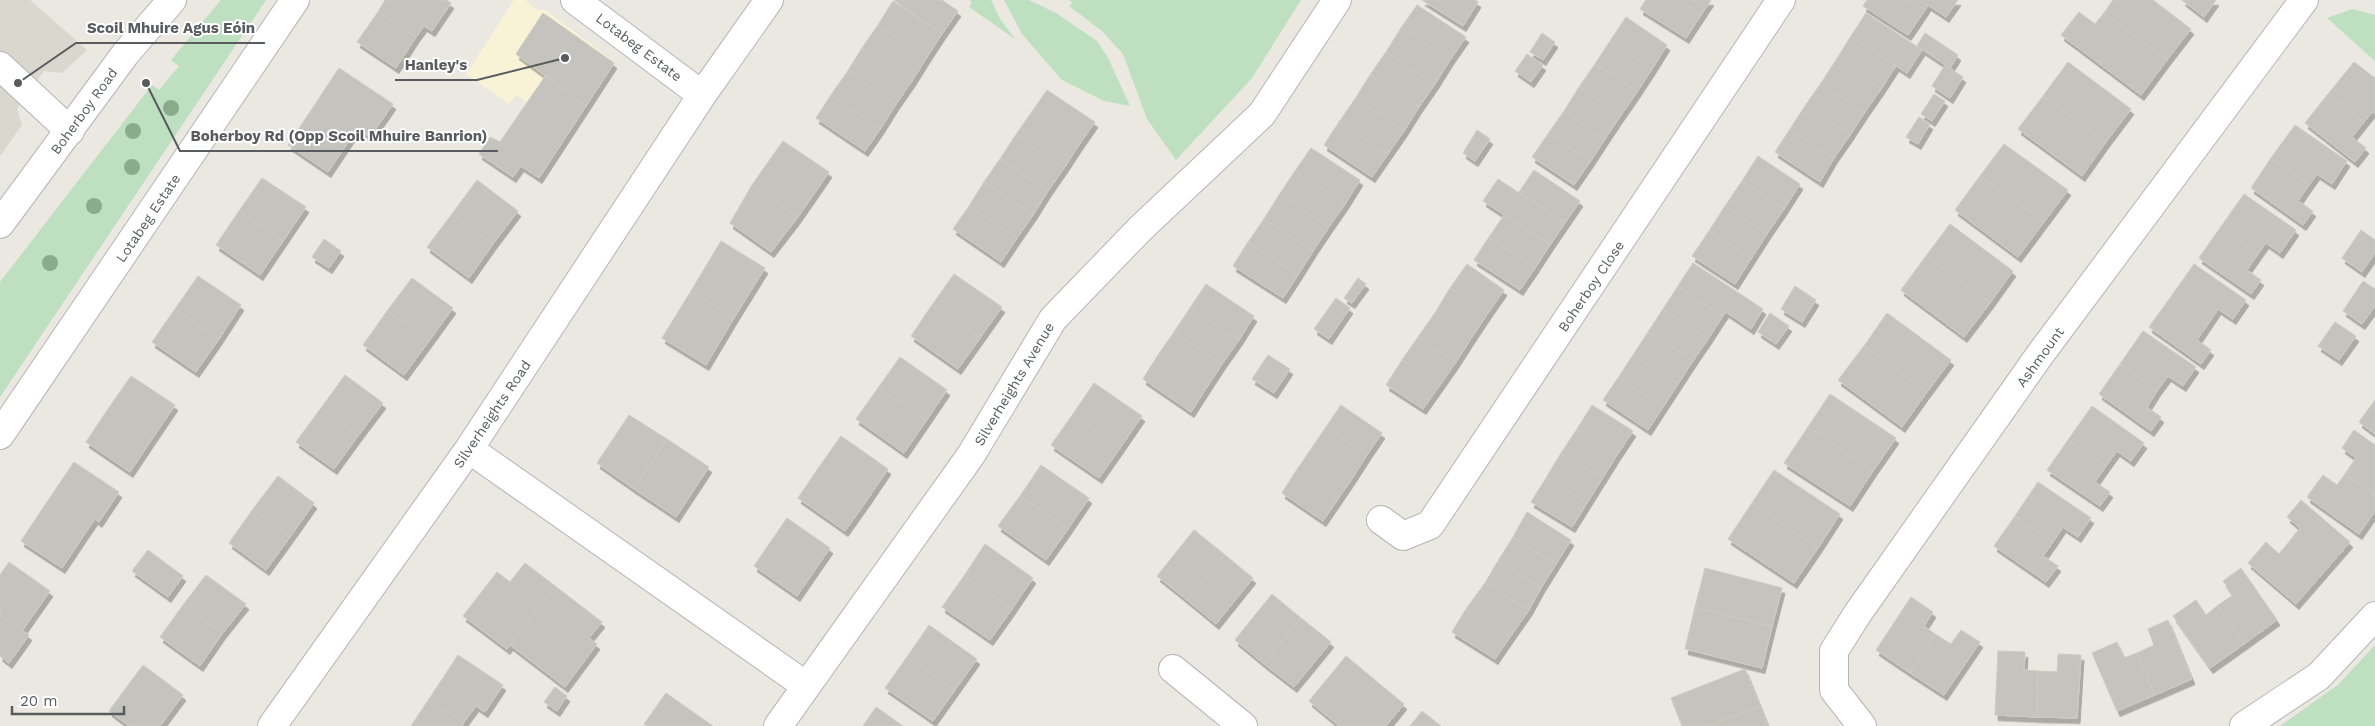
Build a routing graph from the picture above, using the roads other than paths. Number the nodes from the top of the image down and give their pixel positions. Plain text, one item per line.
1 (172, 0) edge
2 (295, 0) edge
3 (575, 0) edge
4 (769, 0) edge
5 (1337, 0) edge
6 (1781, 0) edge
7 (2304, 0) edge
8 (0, 66) edge
9 (702, 95) junction
10 (70, 131) junction
11 (0, 224) edge
12 (0, 435) edge
13 (469, 449) junction
14 (1382, 520) dead end
15 (2375, 616) edge
16 (1173, 669) dead end
17 (805, 685) junction
18 (272, 726) edge
19 (778, 726) edge
20 (1242, 726) edge
21 (1862, 726) edge
22 (2244, 726) edge

1 - 10 street, Boherboy Road
2 - 12 street, Lotabeg Estate
3 - 9 street, Lotabeg Estate
4 - 9 street, Silverheights Road
5 - 17 street, Silverheights Avenue
6 - 14 street, Boherboy Close
7 - 21 street, Ashmount
8 - 10 street
9 - 13 street, Silverheights Road
10 - 11 street, Boherboy Road
13 - 17 street
13 - 18 street, Silverheights Road
15 - 22 street
16 - 20 street
17 - 19 street, Silverheights Avenue

